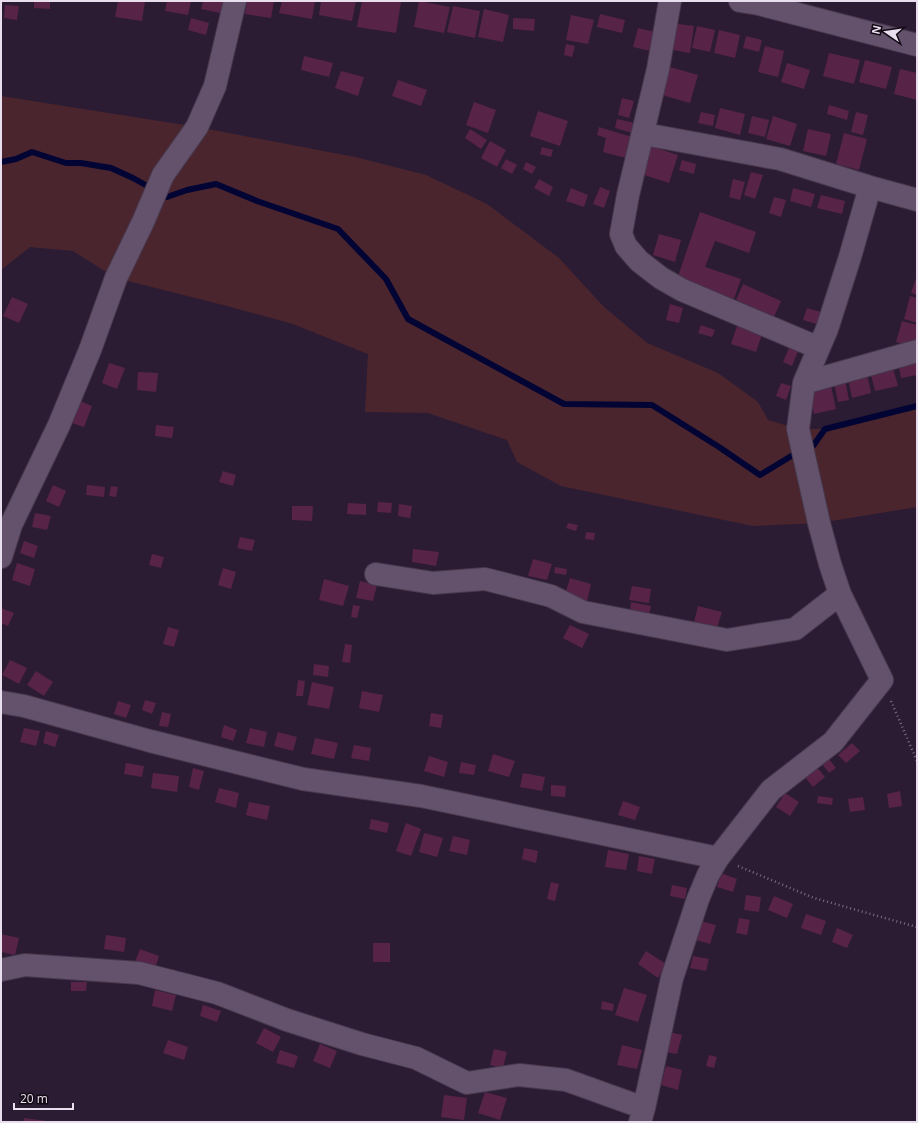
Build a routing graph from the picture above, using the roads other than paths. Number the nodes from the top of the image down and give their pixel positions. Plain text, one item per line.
1 (235, 1) edge
2 (670, 1) edge
3 (740, 1) edge
4 (917, 45) edge
5 (644, 134) junction
6 (870, 187) junction
7 (917, 200) edge
8 (819, 348) junction
9 (917, 351) edge
10 (804, 383) junction
11 (1, 557) edge
12 (376, 574) dead end
13 (840, 594) junction
14 (1, 702) edge
15 (718, 858) junction
16 (1, 970) edge
17 (642, 1115) edge

1 - 11 street
2 - 5 street
3 - 4 street
5 - 6 street
5 - 8 street
6 - 7 street
6 - 8 street
8 - 10 street
9 - 10 street
10 - 13 street
12 - 13 street
13 - 15 street
14 - 15 street
15 - 17 street
16 - 17 street

